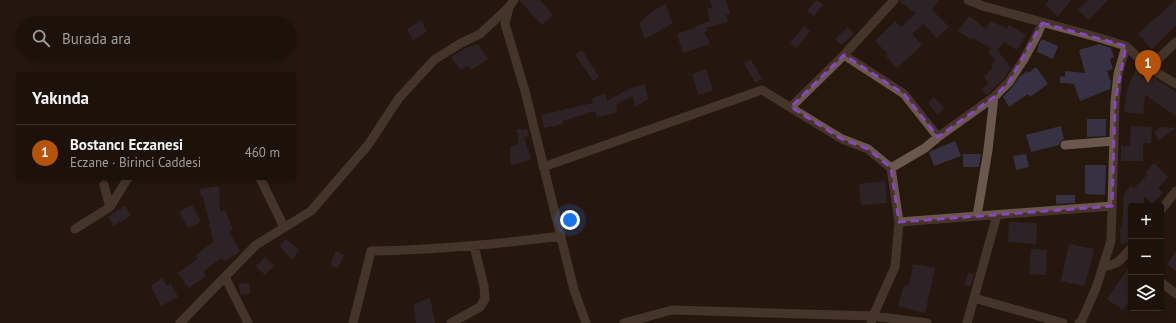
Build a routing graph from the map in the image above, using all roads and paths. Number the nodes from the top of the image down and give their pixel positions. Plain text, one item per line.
1 (894, 0) edge
2 (968, 0) edge
3 (512, 3) edge
4 (1042, 22) junction
5 (1176, 42) edge
6 (1126, 46) junction
7 (844, 54) junction
8 (1149, 68) junction
9 (1176, 84) edge
10 (994, 97) junction
11 (791, 108) junction
12 (938, 137) junction
13 (1114, 141) junction
14 (1065, 145) dead end
15 (543, 167) junction
16 (891, 168) junction
17 (127, 180) edge
18 (261, 180) edge
19 (104, 185) dead end
20 (1176, 191) edge
21 (1112, 206) junction
22 (1164, 206) edge
23 (110, 207) junction
24 (997, 215) junction
25 (977, 216) junction
26 (899, 222) junction
27 (284, 227) junction
28 (75, 229) dead end
29 (561, 236) junction
30 (474, 246) junction
31 (1128, 254) edge
32 (1103, 267) junction
33 (226, 277) junction
34 (1164, 284) edge
35 (1176, 294) edge
36 (974, 298) junction
37 (872, 319) edge
38 (180, 323) edge
39 (248, 323) edge
40 (353, 323) edge
41 (451, 323) edge
42 (586, 323) edge
43 (624, 323) edge
44 (927, 323) edge
45 (968, 323) edge
46 (1063, 323) edge
47 (1079, 323) edge

1 - 7 street
2 - 4 street
3 - 15 street
3 - 27 street
4 - 6 street
4 - 10 street
5 - 8 street
6 - 8 street
6 - 13 street
7 - 11 street
7 - 12 street
8 - 9 street
10 - 12 street
10 - 25 street
11 - 15 street
11 - 16 street
12 - 16 street
13 - 14 street
13 - 21 street
15 - 29 street
16 - 26 street
17 - 23 street
18 - 27 street
19 - 23 street
20 - 22 street
21 - 24 street
21 - 32 street
23 - 28 street
24 - 25 street
24 - 36 street
25 - 26 street
26 - 37 street
27 - 33 street
29 - 30 street
29 - 42 street
30 - 40 street
30 - 41 street
31 - 32 street
32 - 47 street
33 - 38 street
33 - 39 street
34 - 35 street
36 - 45 street
36 - 46 street
37 - 43 street
37 - 44 street

